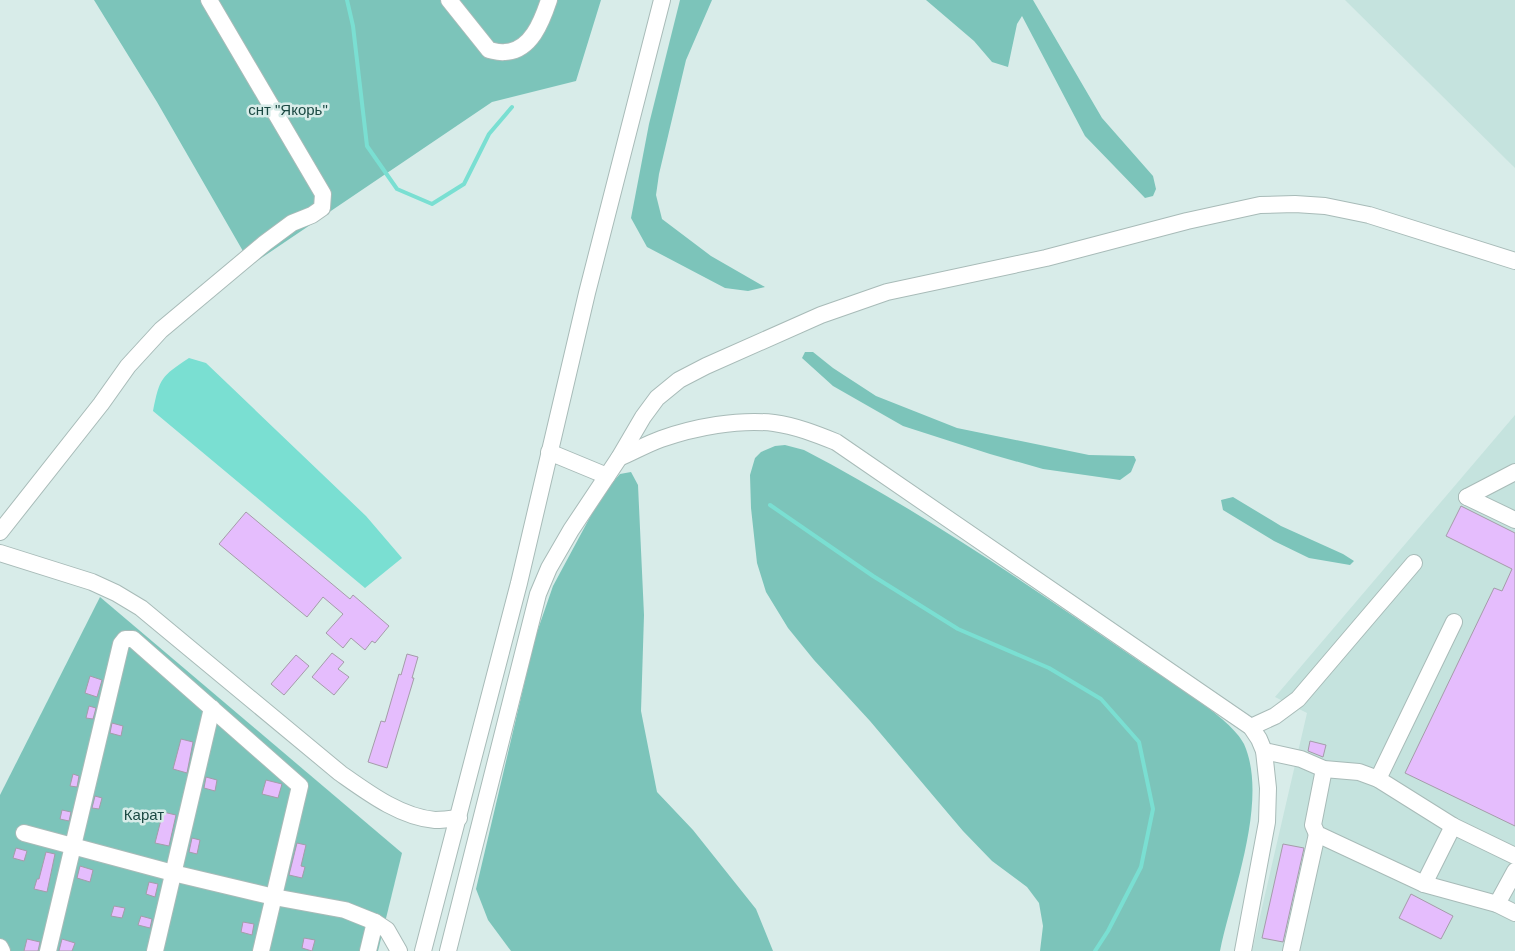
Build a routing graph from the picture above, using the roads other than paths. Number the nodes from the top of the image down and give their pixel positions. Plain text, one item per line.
1 (210, 0) edge
2 (449, 0) edge
3 (548, 0) edge
4 (662, 0) edge
5 (1515, 261) edge
6 (550, 452) junction
7 (619, 458) junction
8 (1515, 472) edge
9 (607, 476) junction
10 (1515, 520) edge
11 (0, 532) edge
12 (0, 552) edge
13 (1414, 563) dead end
14 (1454, 622) dead end
15 (212, 708) junction
16 (1250, 728) junction
17 (1264, 751) junction
18 (1324, 769) junction
19 (1378, 779) junction
20 (459, 818) junction
21 (1453, 826) junction
22 (24, 833) dead end
23 (1317, 834) junction
24 (74, 846) junction
25 (1515, 856) edge
26 (1515, 871) edge
27 (173, 874) junction
28 (1424, 884) junction
29 (274, 897) junction
30 (1497, 904) junction
31 (1515, 913) edge
32 (375, 922) junction
33 (0, 947) edge
34 (2, 951) edge
35 (48, 951) edge
36 (155, 951) edge
37 (261, 951) edge
38 (368, 951) edge
39 (399, 951) edge
40 (423, 951) edge
41 (448, 951) edge
42 (1243, 951) edge
43 (1291, 951) edge

1 - 11 street
2 - 3 street
4 - 6 street
5 - 7 street
6 - 9 street
6 - 20 street
7 - 9 street
7 - 16 street
8 - 10 street
9 - 41 street
12 - 20 street
13 - 16 street
14 - 19 street
15 - 24 street
15 - 27 street
15 - 29 street
16 - 17 street
17 - 18 street
17 - 42 street
18 - 19 street
18 - 23 street
19 - 21 street
20 - 40 street
21 - 25 street
21 - 28 street
22 - 24 street
23 - 28 street
23 - 43 street
24 - 27 street
24 - 35 street
26 - 30 street
27 - 29 street
27 - 36 street
28 - 30 street
29 - 32 street
29 - 37 street
30 - 31 street
32 - 38 street
32 - 39 street
33 - 34 street

